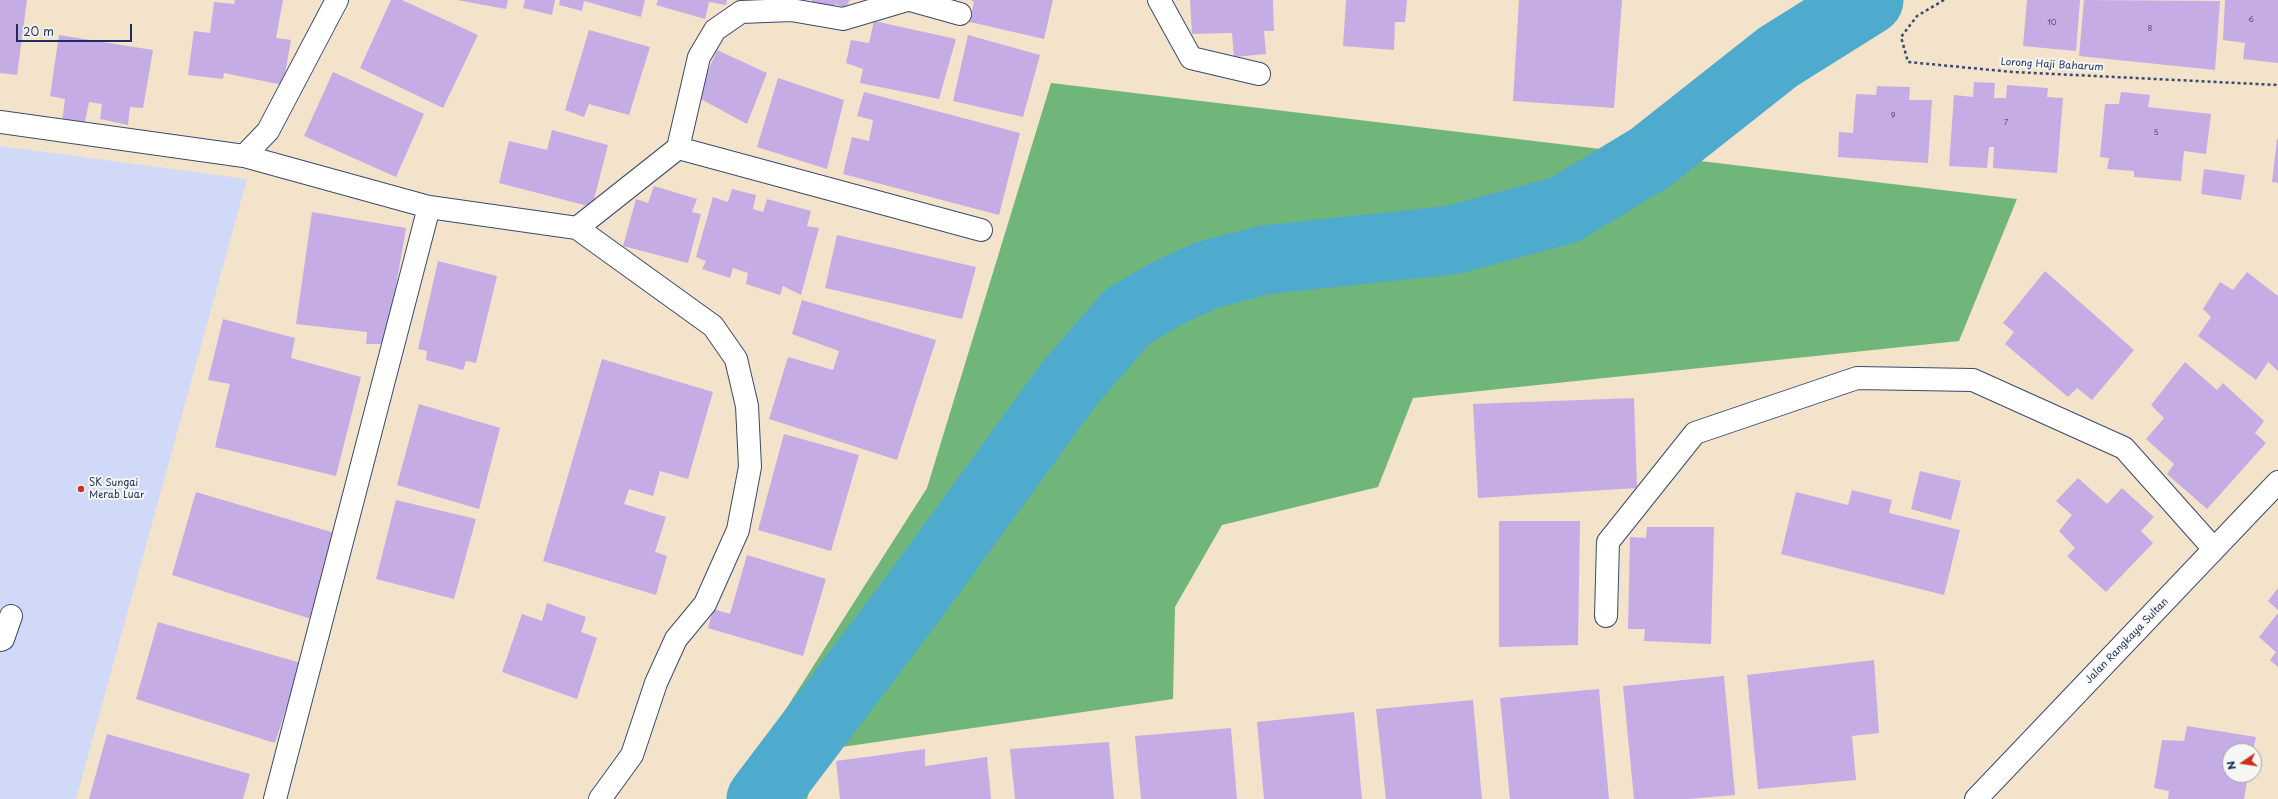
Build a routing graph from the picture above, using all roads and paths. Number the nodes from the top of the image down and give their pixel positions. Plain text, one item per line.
1 (337, 0) edge
2 (908, 0) edge
3 (1159, 0) edge
4 (1944, 0) edge
5 (960, 14) dead end
6 (1259, 74) dead end
7 (2278, 85) edge
8 (0, 122) edge
9 (678, 148) junction
10 (244, 156) junction
11 (429, 207) junction
12 (578, 228) junction
13 (981, 230) dead end
14 (2278, 482) edge
15 (2214, 549) junction
16 (11, 616) dead end
17 (1606, 616) dead end
18 (0, 640) edge
19 (275, 799) edge
20 (600, 799) edge
21 (1976, 799) edge

1 - 10 street
2 - 5 street
2 - 9 street
3 - 6 street
4 - 7 path, Lorong Haji Baharum
8 - 10 street
9 - 12 street
9 - 13 street
10 - 11 street
11 - 12 street
11 - 19 street
12 - 20 street
14 - 15 street, Jalan Rangkaya Sultan
15 - 17 street
15 - 21 street, Jalan Rangkaya Sultan
16 - 18 street

